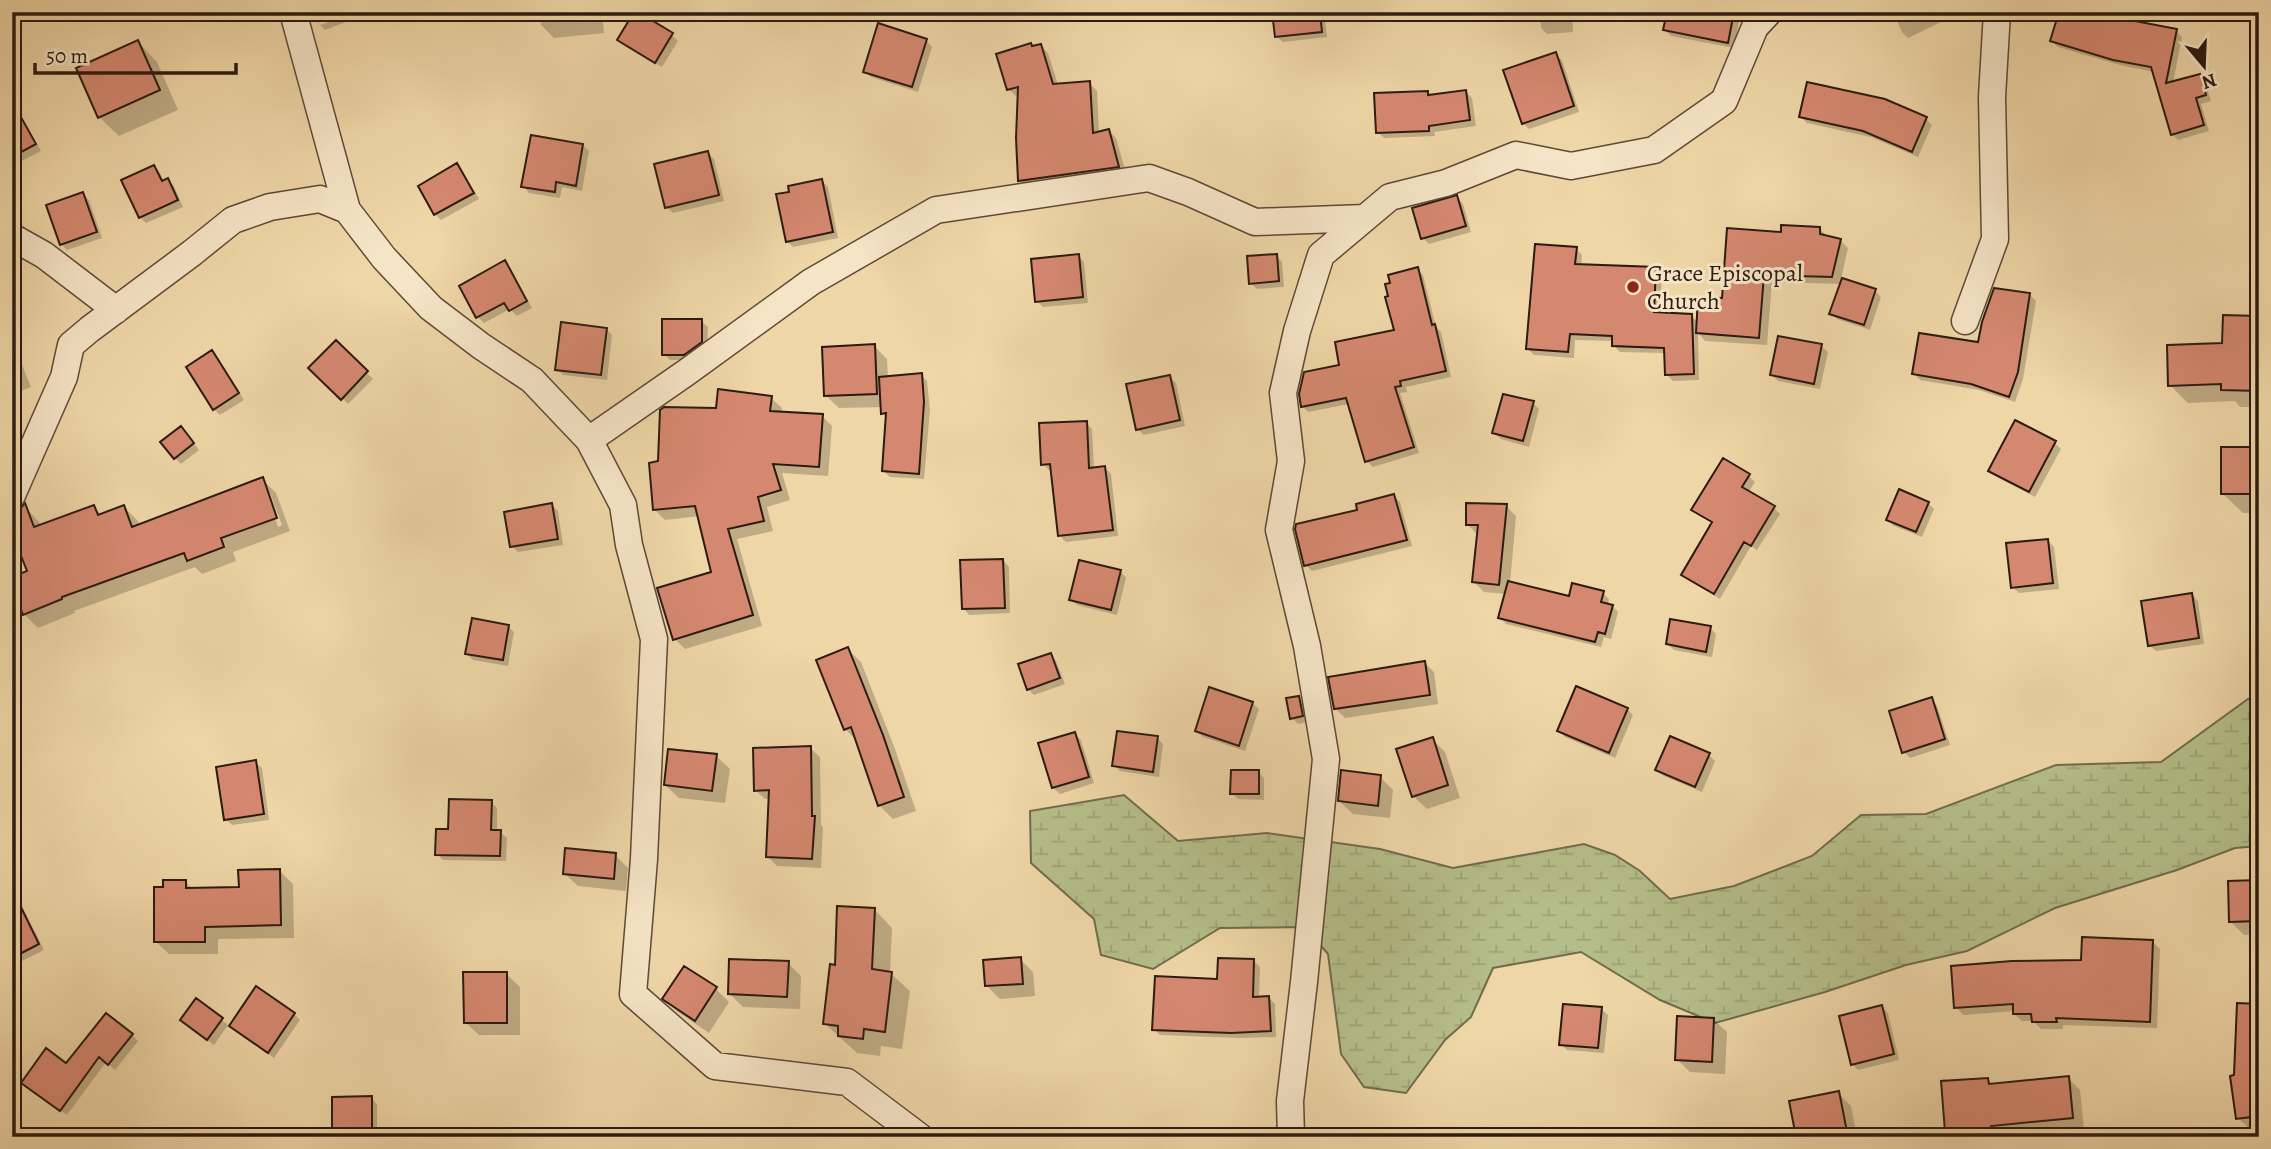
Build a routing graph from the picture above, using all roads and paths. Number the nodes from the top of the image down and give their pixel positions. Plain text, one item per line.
1 (293, 12) edge
2 (1769, 12) edge
3 (1997, 12) edge
4 (347, 211) junction
5 (1365, 218) junction
6 (12, 237) edge
7 (116, 310) junction
8 (1965, 321) dead end
9 (589, 440) junction
10 (20, 460) edge
11 (12, 495) edge
12 (920, 1137) edge
13 (1291, 1137) edge

1 - 4 street
2 - 5 street
3 - 8 street
4 - 7 street
4 - 9 street
5 - 9 street
5 - 13 street
6 - 7 street
7 - 10 street
9 - 12 street
10 - 11 street

